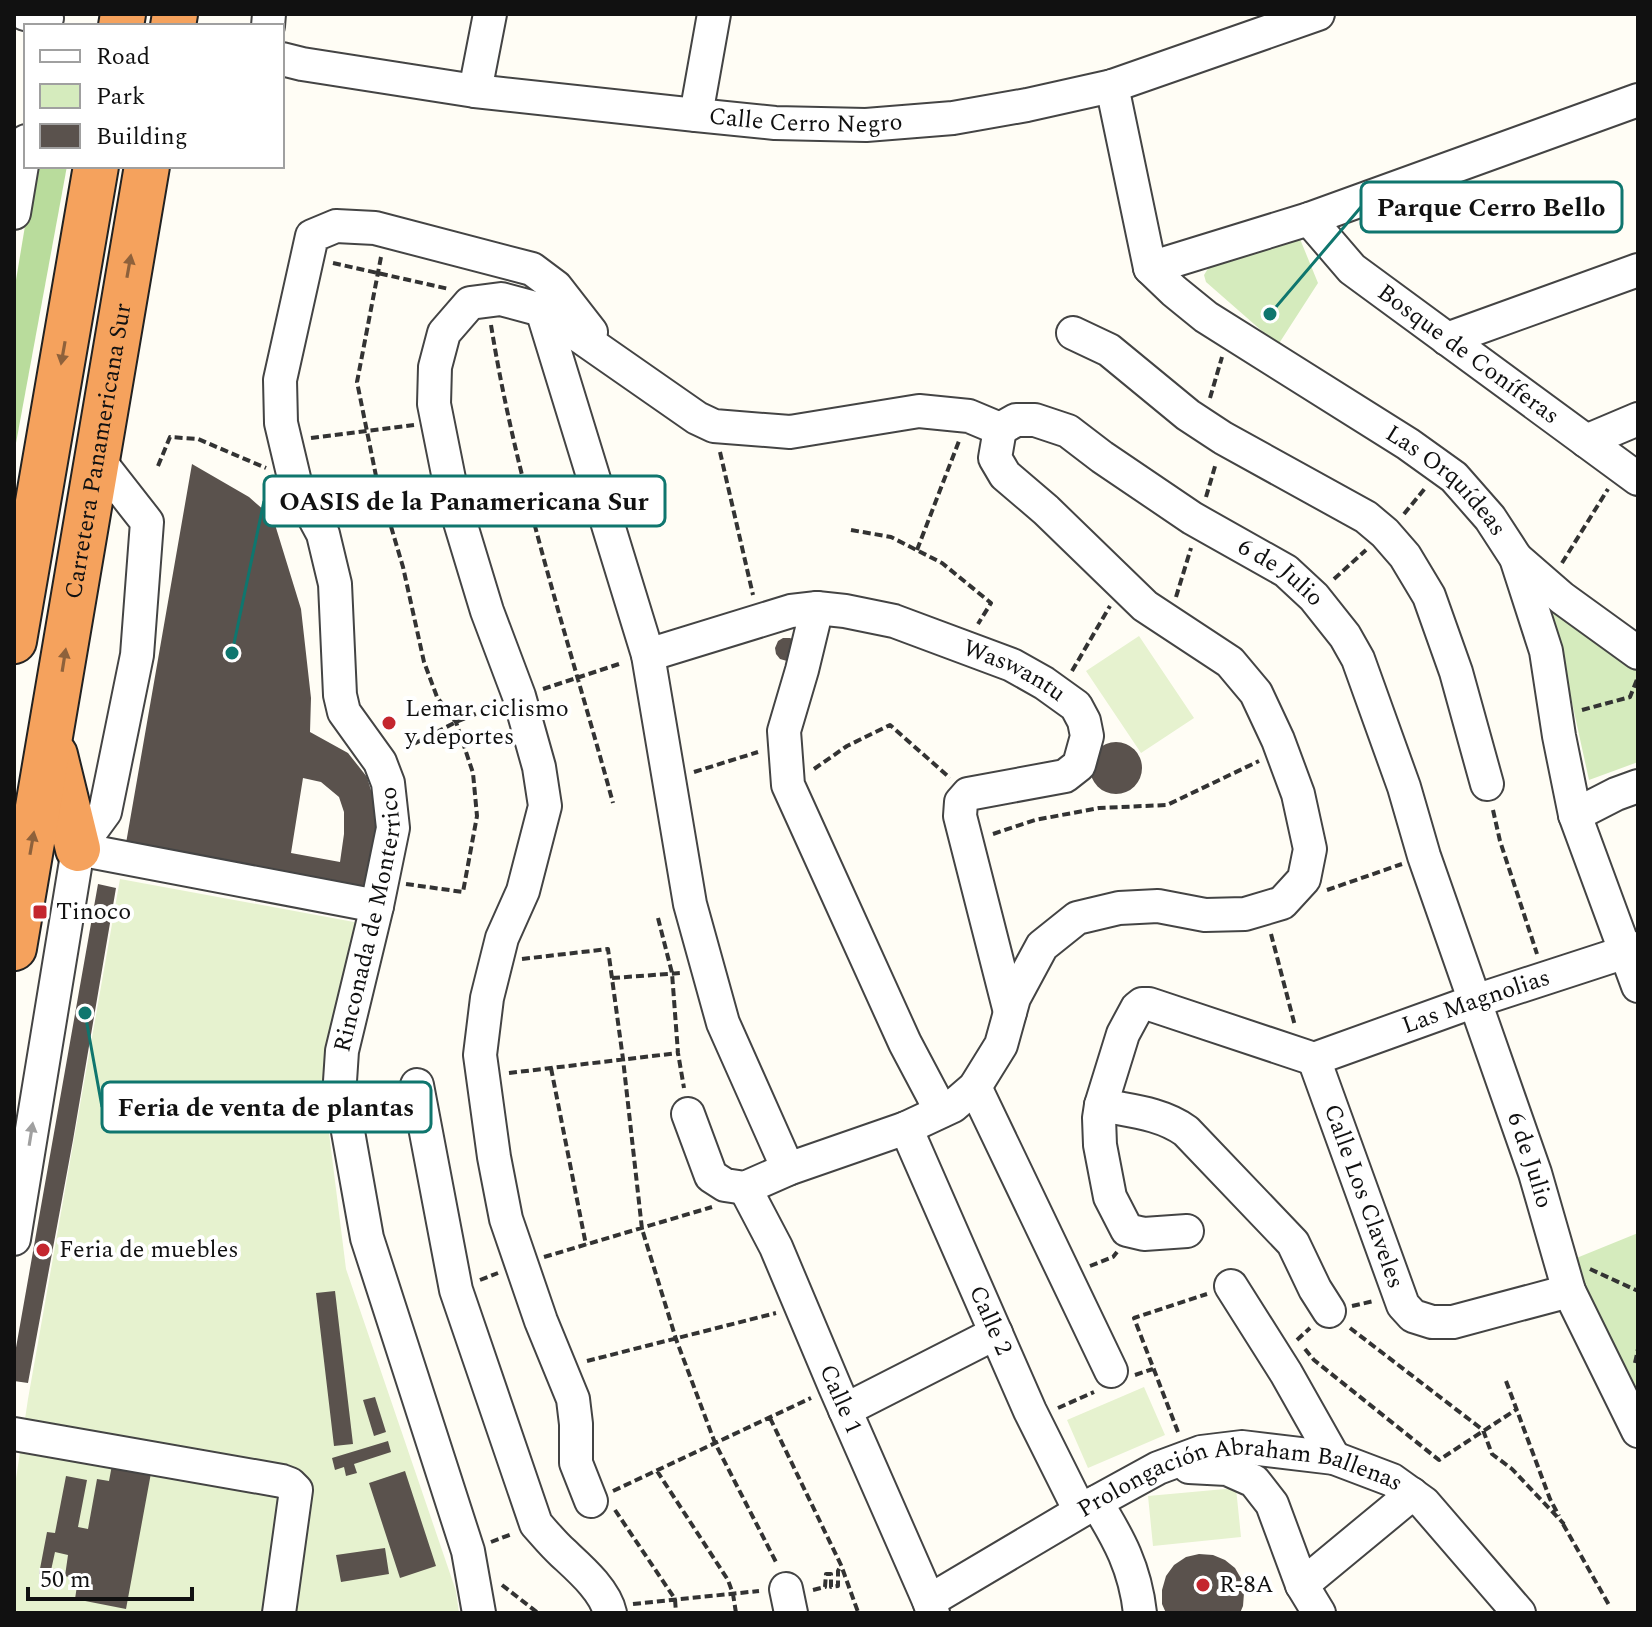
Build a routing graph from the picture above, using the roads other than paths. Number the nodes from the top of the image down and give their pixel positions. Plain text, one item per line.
1 (490, 14) edge
2 (714, 14) edge
3 (1318, 14) edge
4 (284, 60) edge
5 (1112, 86) junction
6 (475, 91) junction
7 (1638, 100) edge
8 (696, 115) junction
9 (24, 153) edge
10 (96, 168) edge
11 (147, 168) edge
12 (14, 213) edge
13 (1309, 219) junction
14 (1150, 268) junction
15 (1638, 270) edge
16 (542, 310) junction
17 (1073, 333) dead end
18 (1447, 339) junction
19 (607, 354) junction
20 (1638, 419) edge
21 (1000, 429) junction
22 (1586, 441) junction
23 (97, 458) junction
24 (1630, 473) edge
25 (1516, 558) junction
26 (817, 608) junction
27 (14, 641) edge
28 (1638, 653) edge
29 (648, 655) junction
30 (51, 737) junction
31 (1487, 784) road end
32 (1638, 786) edge
33 (1575, 815) junction
34 (78, 849) junction
35 (380, 894) junction
36 (14, 948) edge
37 (1632, 950) edge
38 (1638, 986) edge
39 (1475, 1001) junction
40 (1010, 1012) junction
41 (1308, 1057) junction
42 (417, 1085) dead end
43 (975, 1087) junction
44 (1101, 1105) junction
45 (941, 1111) junction
46 (688, 1114) road end
47 (906, 1128) junction
48 (788, 1169) junction
49 (745, 1188) junction
50 (1187, 1231) dead end
51 (14, 1239) edge
52 (1231, 1286) road end
53 (1569, 1291) junction
54 (1329, 1311) road end
55 (996, 1333) junction
56 (1111, 1371) dead end
57 (840, 1399) junction
58 (1638, 1431) edge
59 (14, 1434) edge
60 (1334, 1458) junction
61 (1158, 1468) junction
62 (1412, 1494) junction
63 (598, 1498) road end
64 (1088, 1506) junction
65 (1302, 1585) junction
66 (931, 1607) edge
67 (609, 1610) edge
68 (279, 1613) edge
69 (479, 1613) edge
70 (1140, 1613) edge
71 (1319, 1613) edge
72 (1519, 1613) edge

1 - 6 street
2 - 8 street
3 - 5 street, Calle Cerro Negro
4 - 6 street, Calle Cerro Negro
5 - 8 street, Calle Cerro Negro
5 - 14 street
6 - 8 street, Calle Cerro Negro
7 - 13 street
9 - 12 street
10 -> 27 highway, Carretera Panamericana Sur
23 -> 11 highway, Carretera Panamericana Sur
13 - 14 street
13 - 18 street, Bosque de Coníferas
14 - 25 street, Las Orquídeas
15 - 18 street
16 - 19 street
16 - 29 street
16 - 63 street
17 - 31 street
18 - 22 street, Bosque de Coníferas
19 - 21 street
19 - 35 street, Rinconada de Monterrico
20 - 22 street
21 - 39 street, 6 de Julio
21 - 40 street
22 - 24 street, Bosque de Coníferas
30 -> 23 highway, Carretera Panamericana Sur
23 - 34 street
25 - 28 street
25 - 33 street, Las Orquídeas
26 - 29 street, Waswantu
26 - 40 street, Waswantu
26 - 45 street
29 - 48 street
30 - 34 highway
36 -> 30 highway, Carretera Panamericana Sur
32 - 33 street
33 - 37 street, Las Orquídeas
34 - 35 street
51 -> 34 street
35 - 69 street, Rinconada de Monterrico
37 - 38 street, Las Orquídeas
37 - 39 street, Las Magnolias
39 - 41 street, Las Magnolias
39 - 53 street, 6 de Julio
40 - 43 street
41 - 44 street
41 - 53 street, Calle Los Claveles
42 - 67 street
43 - 45 street
43 - 56 street
44 - 50 street
44 - 54 street
45 - 47 street
46 - 49 street
47 - 48 street
47 - 55 street, Calle 2
48 - 49 street
49 - 57 street, Calle 1
52 - 60 street
53 - 58 street, 6 de Julio
55 - 57 street
55 - 64 street, Calle 2
57 - 66 street, Calle 1
59 - 68 street
60 - 61 street, Prolongación Abraham Ballenas
60 - 62 street, Prolongación Abraham Ballenas
61 - 64 street, Prolongación Abraham Ballenas
61 - 65 street
62 - 65 street
62 - 72 street, Prolongación Abraham Ballenas
64 - 66 street, Prolongación Abraham Ballenas
64 - 70 street, Calle 2
65 - 71 street

